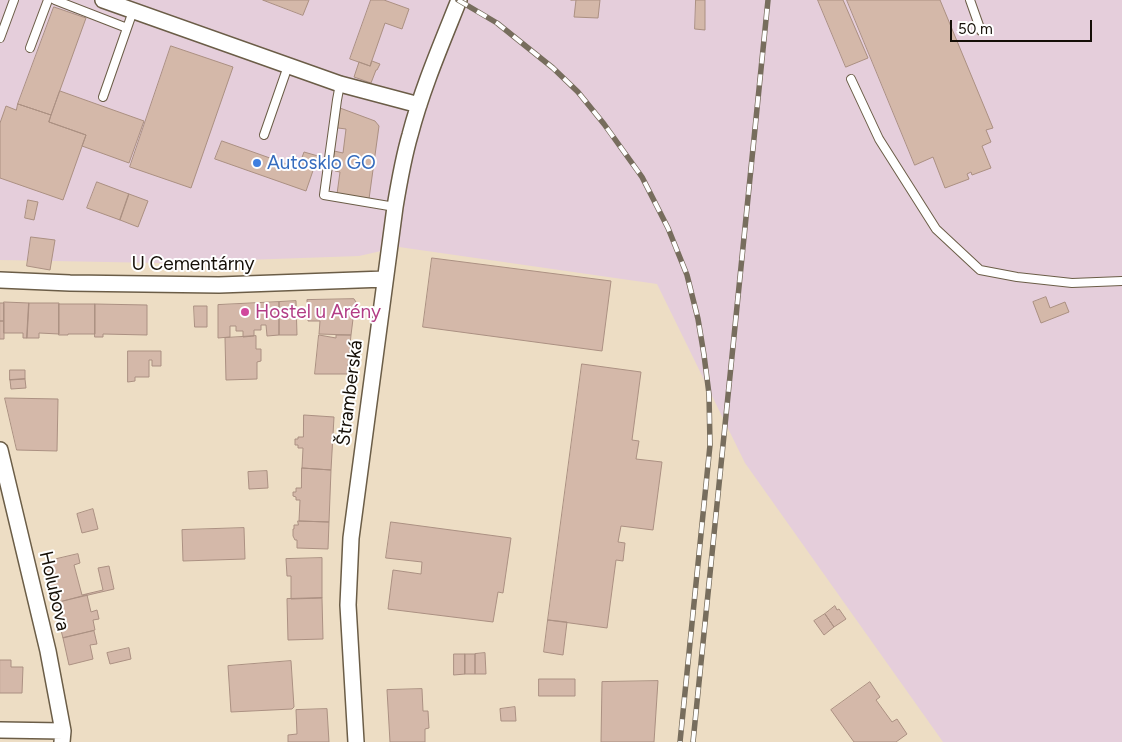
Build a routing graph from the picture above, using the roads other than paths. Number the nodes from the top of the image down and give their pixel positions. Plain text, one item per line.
1 (14, 0) edge
2 (48, 0) edge
3 (55, 0) edge
4 (103, 0) edge
5 (459, 0) edge
6 (970, 0) edge
7 (133, 11) junction
8 (127, 28) junction
9 (981, 31) dead end
10 (0, 38) edge
11 (30, 48) dead end
12 (288, 66) junction
13 (850, 79) dead end
14 (340, 84) junction
15 (103, 97) dead end
16 (419, 105) junction
17 (264, 135) dead end
18 (395, 207) junction
19 (385, 279) junction
20 (0, 280) edge
21 (1122, 281) edge
22 (0, 450) edge
23 (0, 730) edge
24 (62, 736) edge
25 (356, 742) edge

1 - 10 lane
2 - 11 lane
3 - 8 lane
4 - 7 street
5 - 16 street, Štramberská
6 - 9 lane
7 - 8 lane
7 - 12 street
8 - 15 lane
12 - 14 street
12 - 17 lane
13 - 21 lane
14 - 16 street
14 - 18 lane
16 - 18 street, Štramberská
18 - 19 street, Štramberská
19 - 20 street, U Cementárny
19 - 25 street, Štramberská
22 - 24 street, Holubova
23 - 24 street

